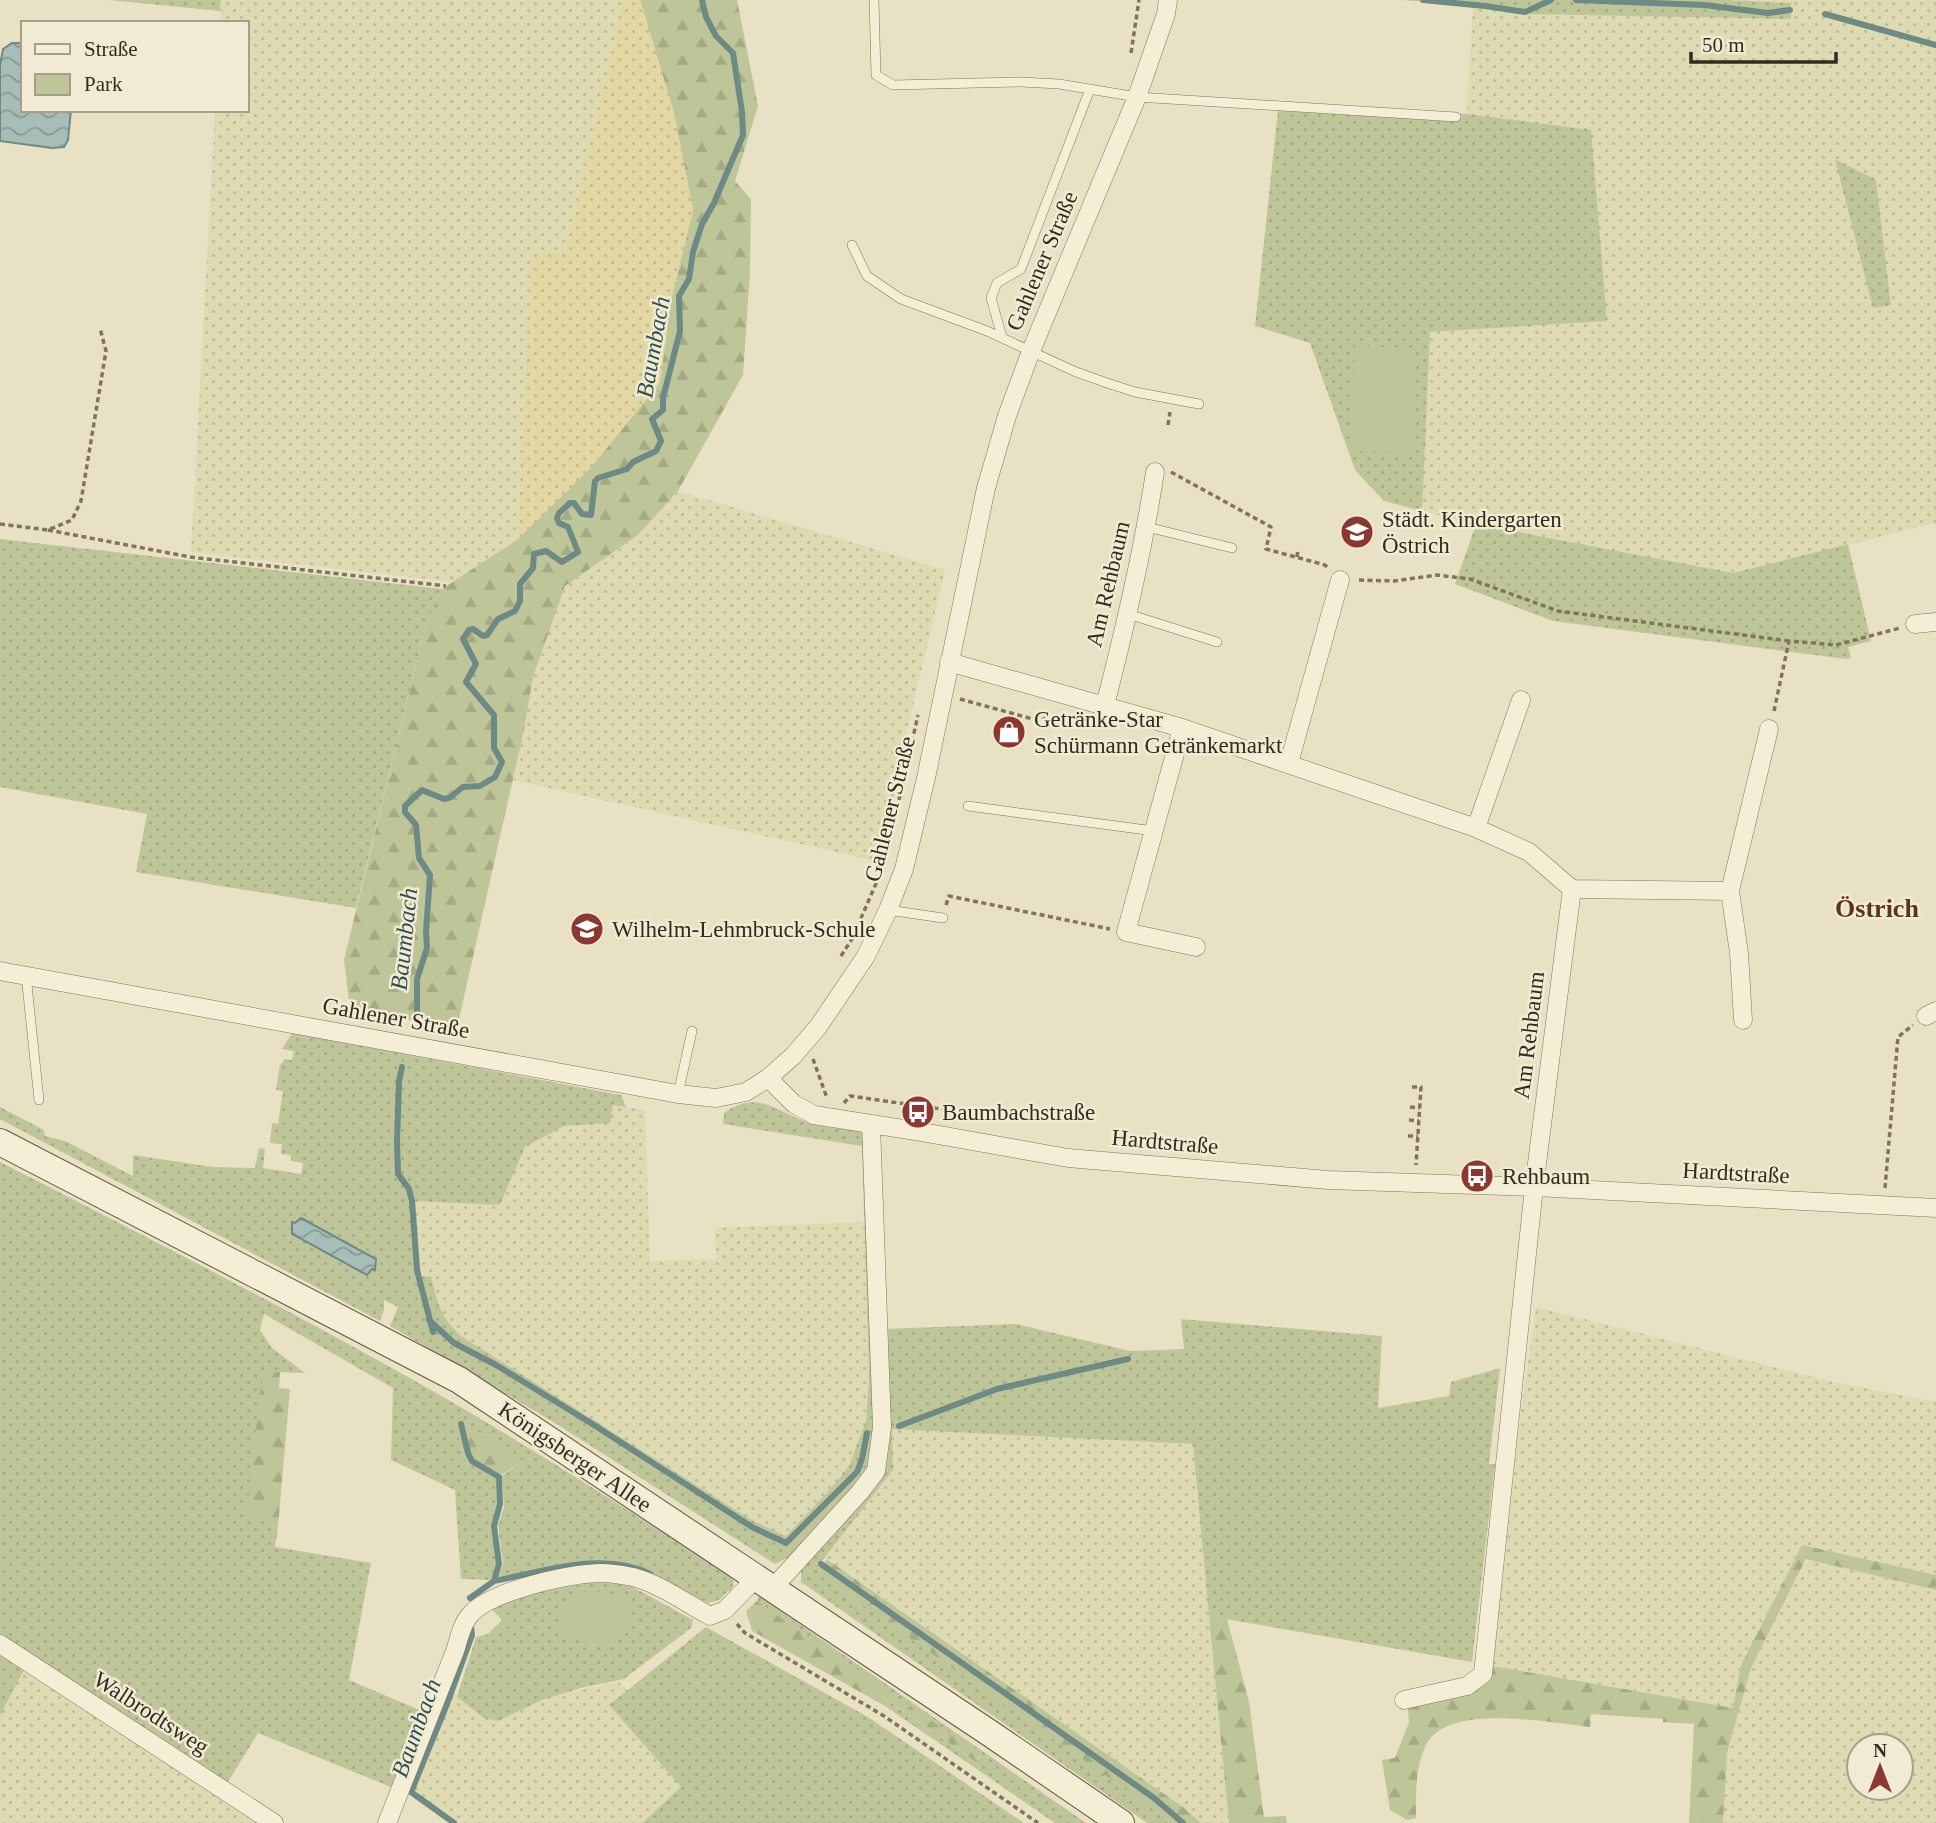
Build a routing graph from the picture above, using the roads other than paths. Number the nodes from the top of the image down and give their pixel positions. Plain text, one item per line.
1 (874, 0) edge
2 (1168, 0) edge
3 (1090, 89) junction
4 (1137, 97) junction
5 (1456, 117) dead end
6 (852, 245) dead end
7 (1002, 337) junction
8 (1031, 351) junction
9 (1199, 404) dead end
10 (1162, 471) road end
11 (1147, 527) junction
12 (1232, 548) dead end
13 (1340, 580) road end
14 (1128, 614) junction
15 (1936, 622) edge
16 (1915, 625) road end
17 (1936, 630) edge
18 (1217, 642) dead end
19 (949, 662) junction
20 (1521, 700) dead end
21 (1105, 705) junction
22 (1182, 728) junction
23 (1769, 729) road end
24 (1289, 764) junction
25 (968, 806) dead end
26 (1476, 828) junction
27 (1154, 831) junction
28 (1572, 889) junction
29 (1730, 891) junction
30 (888, 910) junction
31 (943, 918) road end
32 (1195, 947) dead end
33 (0, 971) edge
34 (26, 975) junction
35 (1743, 1020) dead end
36 (692, 1031) dead end
37 (768, 1078) junction
38 (678, 1094) junction
39 (39, 1100) dead end
40 (872, 1125) junction
41 (0, 1142) edge
42 (1534, 1187) junction
43 (1936, 1208) edge
44 (764, 1583) junction
45 (0, 1644) edge
46 (1404, 1700) dead end
47 (274, 1823) edge
48 (387, 1823) edge
49 (1121, 1823) edge

1 - 3 lane
2 - 4 street, Gahlener Straße
3 - 4 lane
3 - 7 lane
4 - 5 lane
4 - 8 street, Gahlener Straße
6 - 7 lane
7 - 8 lane
8 - 9 lane
8 - 19 street, Gahlener Straße
10 - 11 street, Am Rehbaum
11 - 12 lane
11 - 14 street, Am Rehbaum
13 - 24 street
14 - 18 lane
14 - 21 street, Am Rehbaum
15 - 16 street
15 - 17 street
19 - 21 street
19 - 30 street, Gahlener Straße
20 - 26 street
21 - 22 street
22 - 24 street
22 - 27 street
23 - 29 street
24 - 26 street
25 - 27 lane
26 - 28 street
27 - 32 street
28 - 29 street
28 - 42 street, Am Rehbaum
29 - 35 street
30 - 31 lane
30 - 37 street, Gahlener Straße
33 - 34 street, Gahlener Straße
34 - 38 street, Gahlener Straße
34 - 39 lane
36 - 38 lane
37 - 38 street, Gahlener Straße
37 - 40 street, Hardtstraße
40 - 42 street, Hardtstraße
40 - 44 street
41 - 44 main road, Königsberger Allee
42 - 43 street, Hardtstraße
42 - 46 street
44 - 48 street
44 - 49 main road, Königsberger Allee
45 - 47 street, Walbrodtsweg

